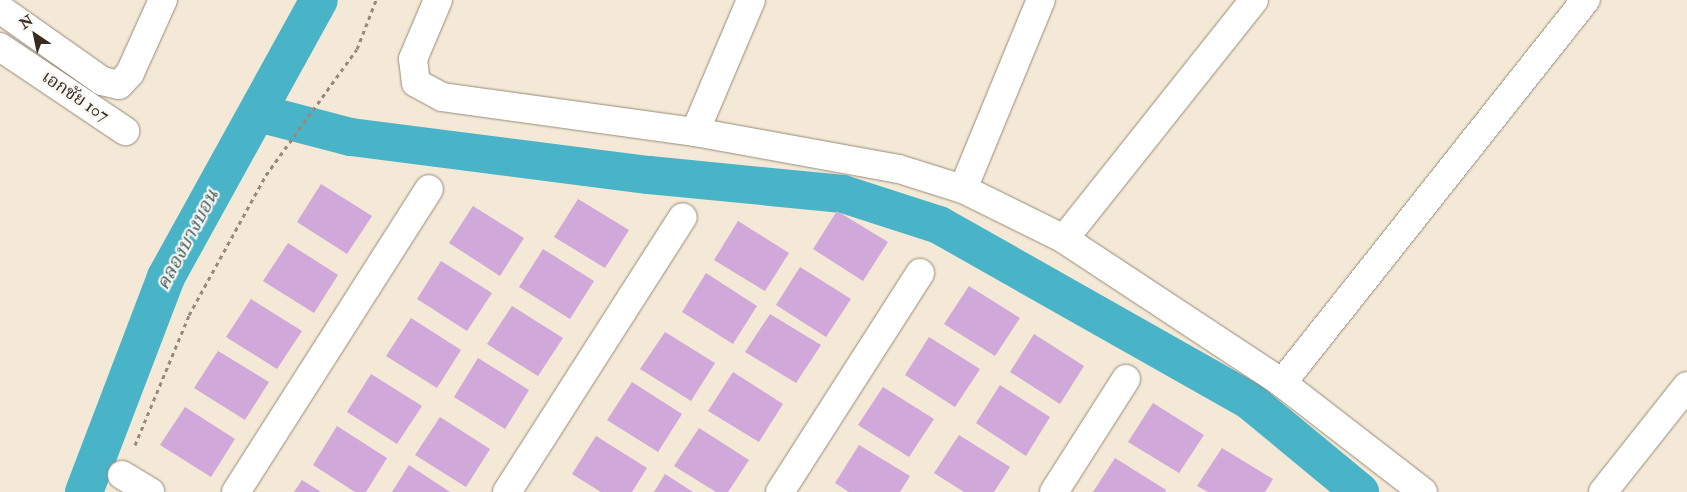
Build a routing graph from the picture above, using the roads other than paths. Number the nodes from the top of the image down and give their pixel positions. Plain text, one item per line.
1 (162, 0) edge
2 (438, 0) edge
3 (751, 0) edge
4 (1041, 0) edge
5 (1254, 0) edge
6 (1586, 0) edge
7 (0, 9) edge
8 (0, 47) edge
9 (125, 131) dead end
10 (695, 132) junction
11 (429, 189) dead end
12 (963, 189) junction
13 (682, 217) dead end
14 (1064, 239) junction
15 (920, 273) dead end
16 (1126, 379) dead end
17 (1282, 384) junction
18 (1687, 386) edge
19 (122, 475) road end
20 (150, 492) edge
21 (236, 492) edge
22 (507, 492) edge
23 (780, 492) edge
24 (1054, 492) edge
25 (1422, 492) edge
26 (1603, 492) edge

1 - 7 street
2 - 10 street
3 - 10 street
4 - 12 street
5 - 14 street
6 - 17 street
8 - 9 street, เอกชัย 107
10 - 12 street
11 - 21 street
12 - 14 street
13 - 22 street
14 - 17 street
15 - 23 street
16 - 24 street
17 - 25 street
18 - 26 street
19 - 20 street

